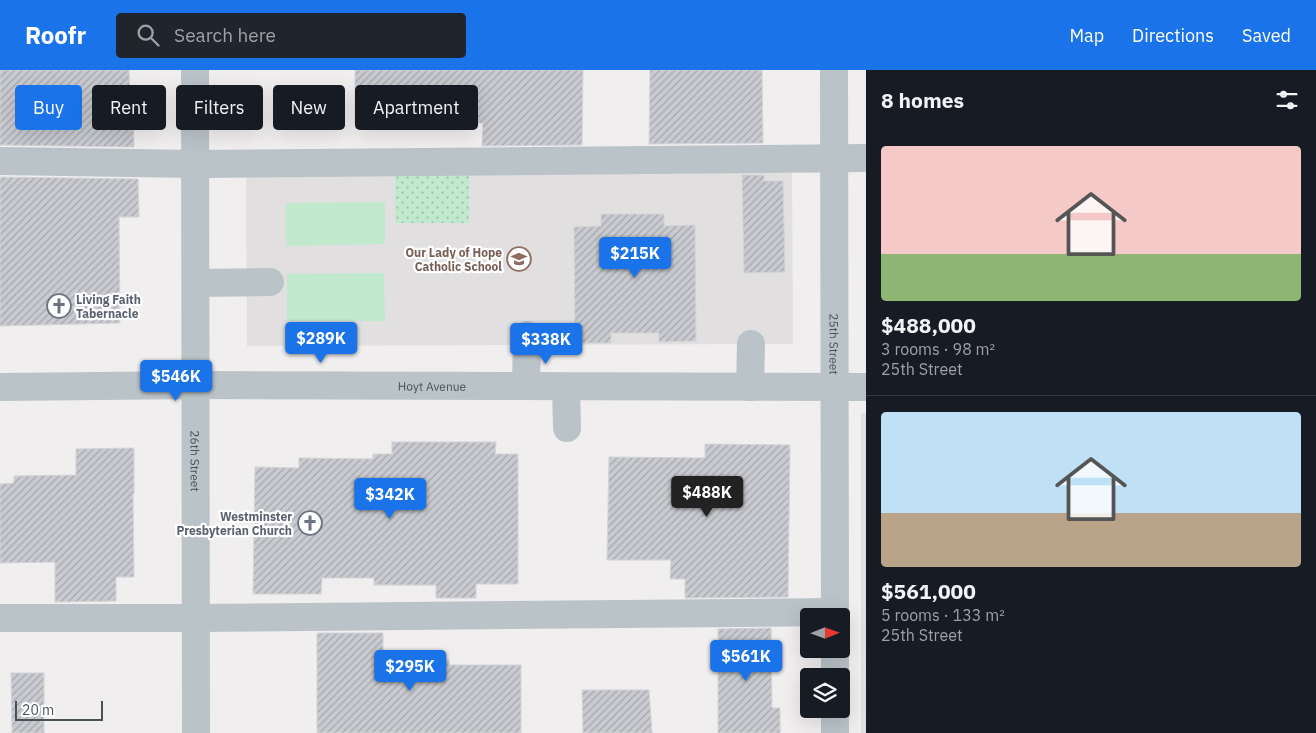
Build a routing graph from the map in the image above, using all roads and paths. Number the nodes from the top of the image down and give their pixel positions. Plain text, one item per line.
1 (196, 70) edge
2 (834, 70) edge
3 (834, 158) junction
4 (866, 158) edge
5 (0, 161) edge
6 (196, 164) junction
7 (270, 282) dead end
8 (196, 283) junction
9 (527, 335) dead end
10 (751, 344) dead end
11 (197, 385) junction
12 (526, 386) junction
13 (0, 387) edge
14 (566, 387) junction
15 (866, 387) edge
16 (750, 388) junction
17 (835, 388) junction
18 (567, 428) dead end
19 (835, 608) edge
20 (800, 616) edge
21 (0, 618) edge
22 (196, 618) junction
23 (835, 718) edge
24 (196, 733) edge
25 (835, 733) edge

1 - 6 street, 26th Street
2 - 3 street, 25th Street
3 - 4 street
3 - 6 street
3 - 17 street, 25th Street
5 - 6 street
6 - 8 street, 26th Street
7 - 8 street
8 - 11 street, 26th Street
9 - 12 street
10 - 16 street
11 - 12 street, Hoyt Avenue
11 - 13 street, Hoyt Avenue
11 - 22 street, 26th Street
12 - 14 street, Hoyt Avenue
14 - 16 street, Hoyt Avenue
14 - 18 street
15 - 17 street, Hoyt Avenue
16 - 17 street, Hoyt Avenue
17 - 19 street, 25th Street
20 - 22 street
21 - 22 street
22 - 24 street, 26th Street
23 - 25 street

